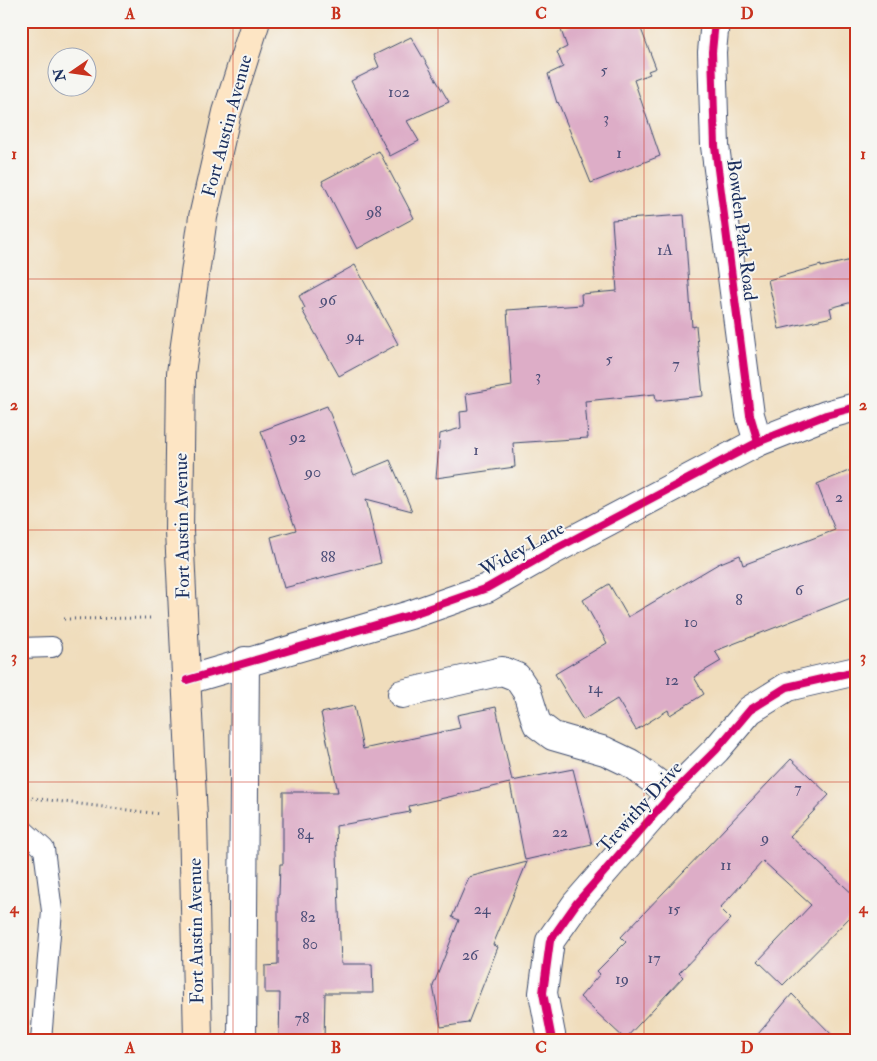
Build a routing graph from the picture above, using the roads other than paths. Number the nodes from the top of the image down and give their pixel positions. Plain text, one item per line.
1 (256, 21) edge
2 (715, 21) edge
3 (856, 407) edge
4 (758, 442) junction
5 (52, 647) road end
6 (21, 648) edge
7 (245, 662) junction
8 (856, 671) edge
9 (188, 680) junction
10 (402, 694) dead end
11 (672, 794) junction
12 (21, 828) edge
13 (41, 1040) edge
14 (198, 1040) edge
15 (242, 1040) edge
16 (552, 1040) edge

1 - 9 main road, Fort Austin Avenue
2 - 4 street, Bowden Park Road
3 - 4 street, Widey Lane
4 - 7 street, Widey Lane
5 - 6 lane
7 - 9 street, Widey Lane
7 - 15 street
8 - 11 street, Trewithy Drive
9 - 14 main road, Fort Austin Avenue
10 - 11 street, Trewithy Drive
11 - 16 street, Trewithy Drive
12 - 13 lane

